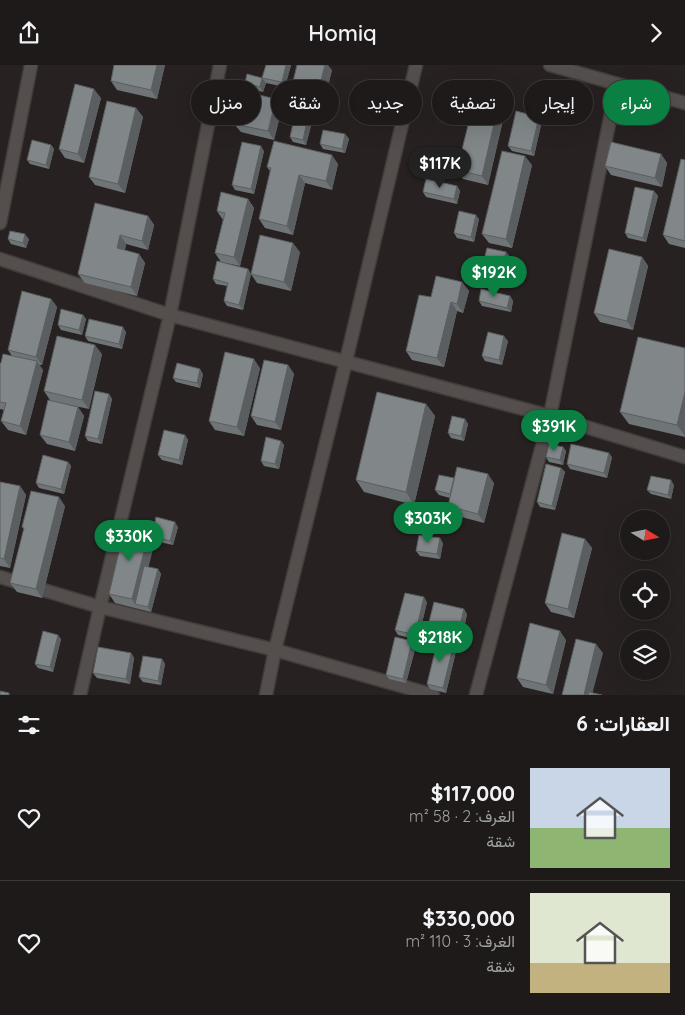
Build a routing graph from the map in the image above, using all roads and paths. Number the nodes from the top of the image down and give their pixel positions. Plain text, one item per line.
1 (31, 65) edge
2 (220, 65) edge
3 (416, 65) edge
4 (550, 65) edge
5 (606, 80) edge
6 (670, 99) edge
7 (685, 103) edge
8 (609, 125) edge
9 (0, 223) edge
10 (0, 259) edge
11 (170, 315) junction
12 (346, 361) junction
13 (550, 417) junction
14 (685, 457) edge
15 (0, 577) edge
16 (100, 607) junction
17 (275, 650) junction
18 (80, 695) edge
19 (266, 695) edge
20 (433, 695) edge
21 (476, 695) edge

1 - 9 street
2 - 11 street
3 - 12 street
4 - 5 street
6 - 7 street
8 - 13 street
10 - 11 street
11 - 12 street
11 - 16 street
12 - 13 street
12 - 17 street
13 - 14 street
13 - 21 street
15 - 16 street
16 - 17 street
16 - 18 street
17 - 19 street
17 - 20 street

